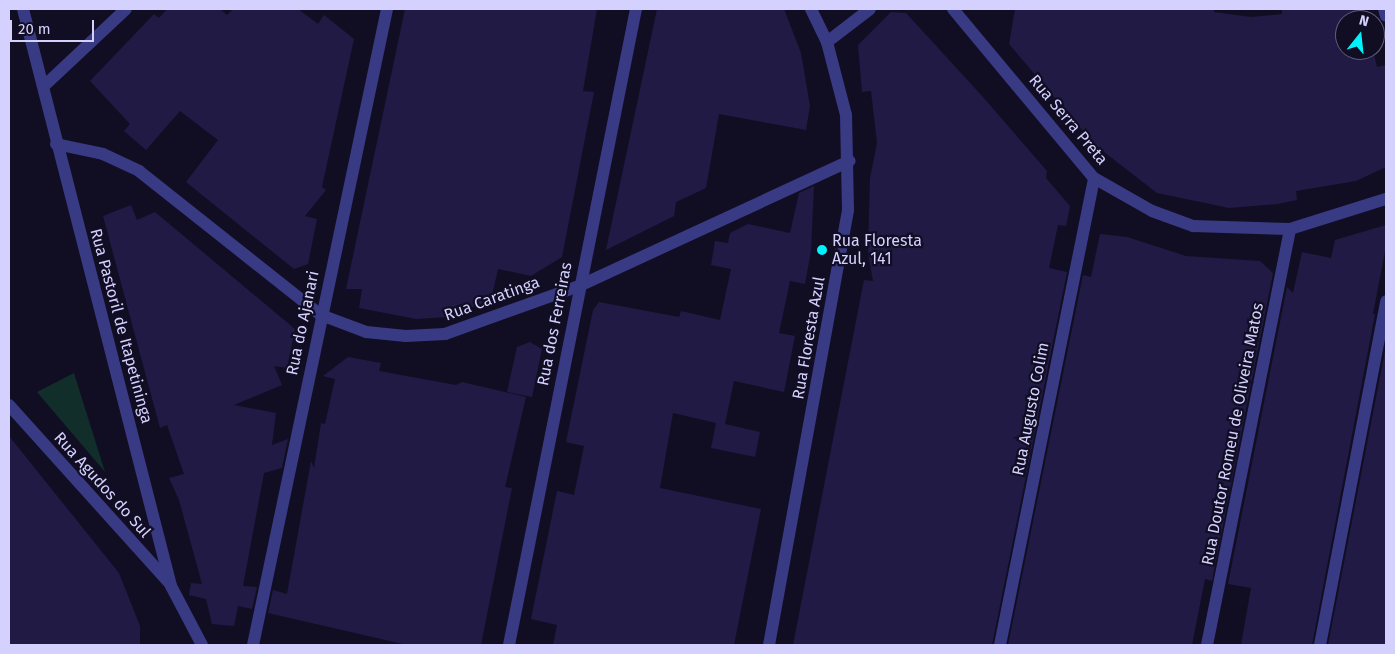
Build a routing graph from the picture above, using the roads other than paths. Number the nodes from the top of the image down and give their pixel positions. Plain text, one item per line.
1 (23, 9) edge
2 (126, 9) edge
3 (387, 9) edge
4 (636, 9) edge
5 (811, 9) edge
6 (870, 9) edge
7 (953, 9) edge
8 (1384, 9) edge
9 (1386, 16) edge
10 (827, 42) junction
11 (44, 86) junction
12 (56, 144) junction
13 (848, 161) junction
14 (1094, 178) junction
15 (1386, 199) edge
16 (1290, 229) junction
17 (579, 286) junction
18 (1386, 301) edge
19 (321, 315) junction
20 (9, 405) edge
21 (172, 586) junction
22 (202, 645) edge
23 (253, 645) edge
24 (509, 645) edge
25 (769, 645) edge
26 (1000, 645) edge
27 (1207, 645) edge
28 (1320, 645) edge

1 - 11 street, Rua Pastoril de Itapetininga
2 - 11 street
3 - 19 street, Rua do Ajanari
4 - 17 street, Rua dos Ferreiras
5 - 10 street, Rua Floresta Azul
6 - 10 street
7 - 14 street, Rua Serra Preta
8 - 9 street
10 - 13 street, Rua Floresta Azul
11 - 12 street, Rua Pastoril de Itapetininga
12 - 19 street, Rua Caratinga
12 - 21 street, Rua Pastoril de Itapetininga
13 - 17 street, Rua Caratinga
13 - 25 street, Rua Floresta Azul
14 - 16 street, Rua Serra Preta
14 - 26 street, Rua Augusto Colim
15 - 16 street, Rua Serra Preta
16 - 27 street, Rua Doutor Romeu de Oliveira Matos
17 - 19 street, Rua Caratinga
17 - 24 street, Rua dos Ferreiras
18 - 28 street
19 - 23 street, Rua do Ajanari
20 - 21 street, Rua Agudos do Sul
21 - 22 street, Rua Pastoril de Itapetininga

